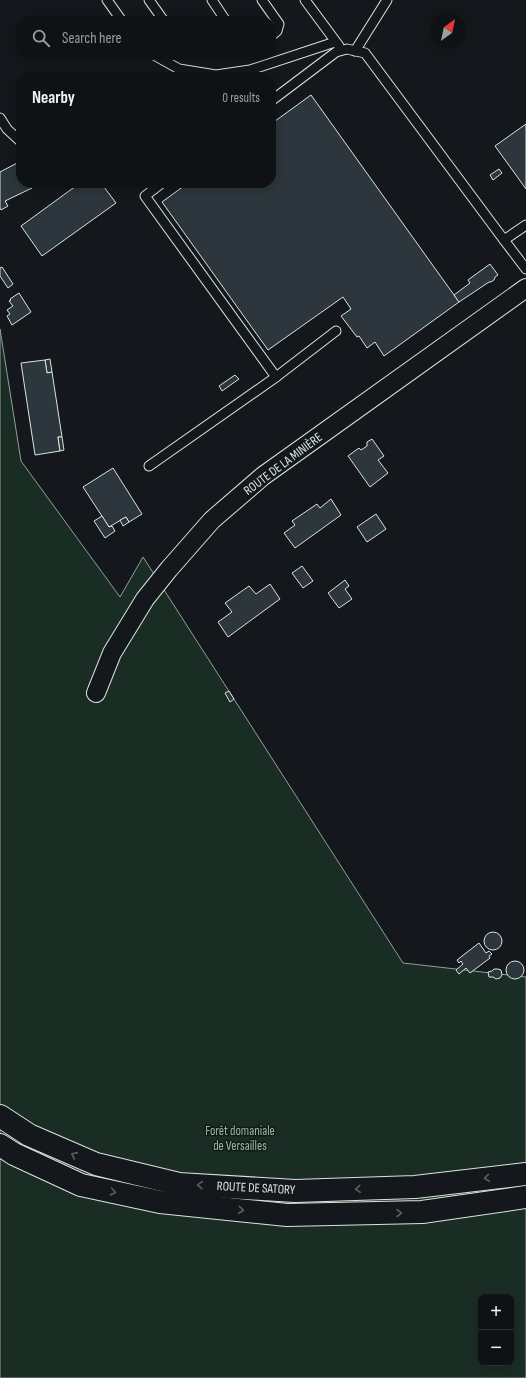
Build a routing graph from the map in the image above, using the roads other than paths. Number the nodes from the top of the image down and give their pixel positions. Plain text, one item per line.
1 (106, 0) edge
2 (149, 0) edge
3 (212, 0) edge
4 (262, 0) edge
5 (305, 0) edge
6 (387, 0) edge
7 (118, 16) edge
8 (160, 16) edge
9 (223, 16) edge
10 (273, 16) edge
11 (276, 20) edge
12 (276, 32) edge
13 (335, 42) junction
14 (342, 51) junction
15 (356, 51) junction
16 (163, 60) edge
17 (188, 72) edge
18 (236, 72) edge
19 (276, 97) edge
20 (0, 118) edge
21 (16, 137) edge
22 (155, 188) edge
23 (526, 225) edge
24 (504, 240) junction
25 (526, 269) edge
26 (526, 288) edge
27 (336, 330) dead end
28 (276, 377) junction
29 (149, 466) dead end
30 (96, 692) dead end
31 (0, 1116) edge
32 (0, 1145) edge
33 (526, 1174) edge
34 (526, 1197) edge

1 - 7 lane
2 - 8 lane
3 - 9 lane
4 - 10 lane
5 - 13 lane
6 - 15 lane
11 - 12 lane
13 - 14 lane
13 - 18 lane
14 - 15 lane
14 - 19 lane
15 - 24 lane
16 - 17 lane
20 - 21 lane
22 - 28 lane
23 - 24 lane
24 - 25 lane
26 - 30 street, ROUTE DE LA MINIÈRE
27 - 28 lane
28 - 29 lane
33 -> 31 main road, ROUTE DE SATORY
32 -> 34 main road, ROUTE DE SATORY

